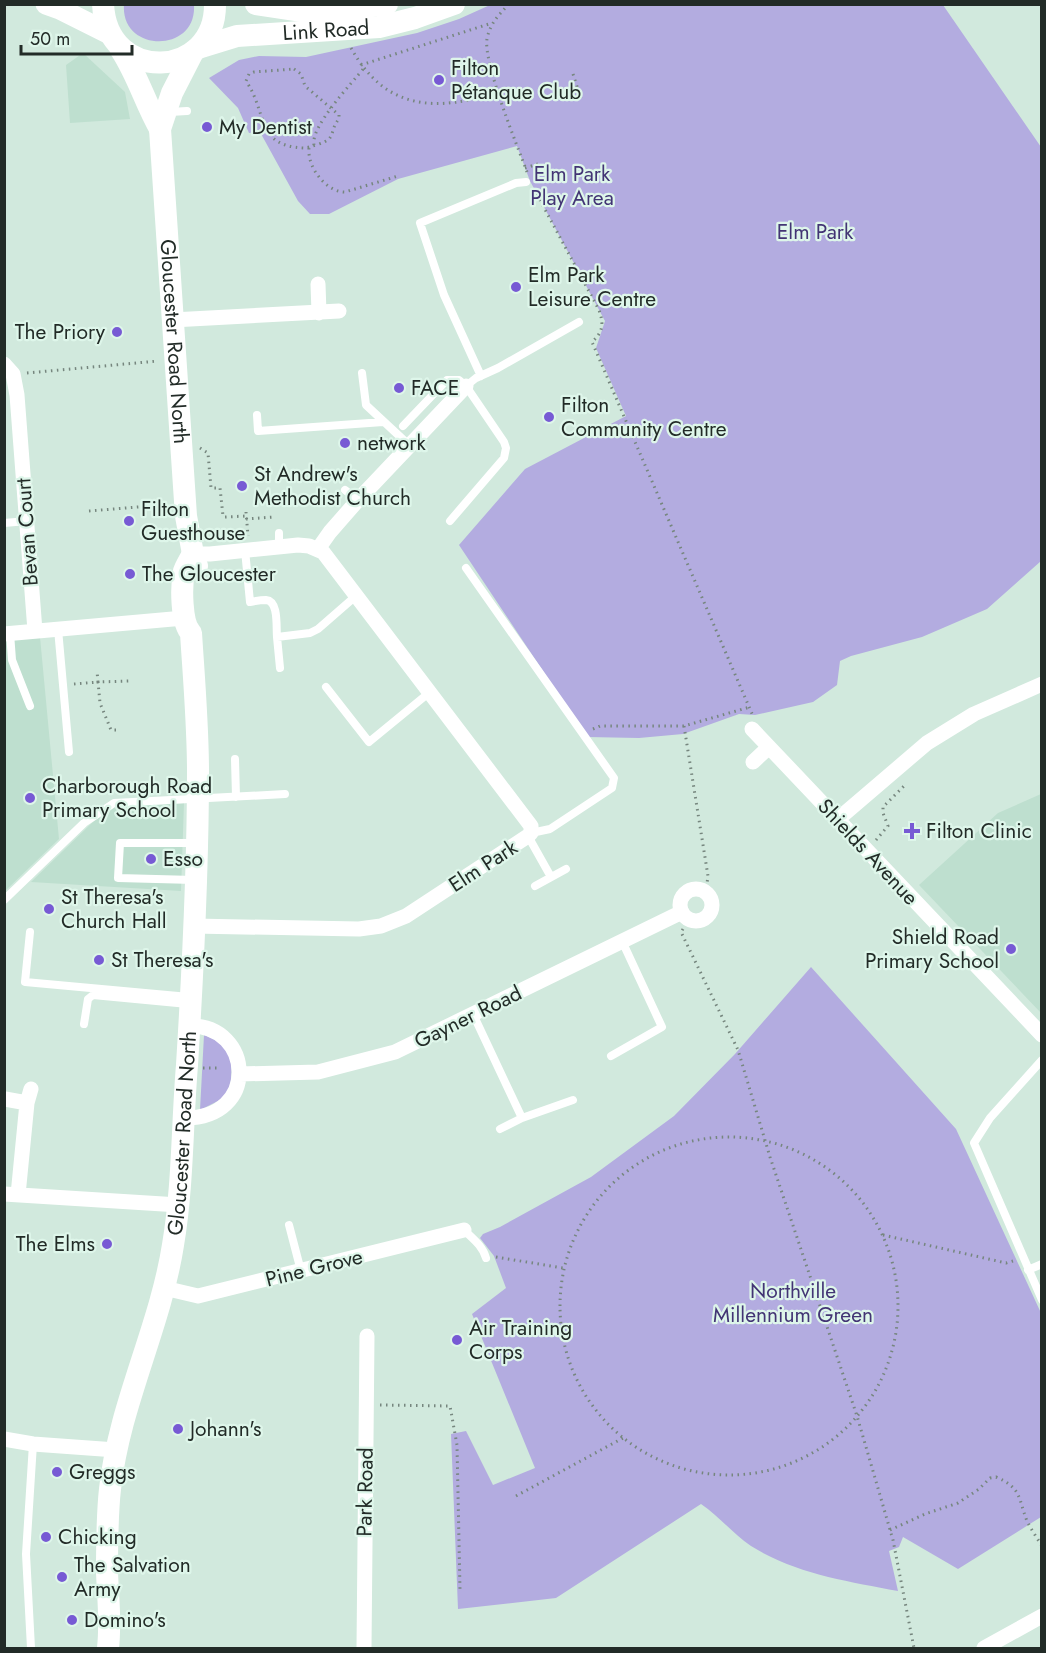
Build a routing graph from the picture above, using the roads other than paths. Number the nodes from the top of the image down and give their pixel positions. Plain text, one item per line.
1 (45, 4) edge
2 (103, 4) edge
3 (215, 4) edge
4 (256, 4) edge
5 (387, 4) edge
6 (454, 4) edge
7 (114, 40) junction
8 (196, 50) junction
9 (171, 117) junction
10 (526, 182) dead end
11 (318, 284) dead end
12 (339, 311) dead end
13 (319, 313) junction
14 (172, 320) junction
15 (579, 321) dead end
16 (9, 369) edge
17 (362, 373) dead end
18 (481, 376) junction
19 (466, 387) junction
20 (415, 413) junction
21 (257, 415) dead end
22 (382, 422) junction
23 (404, 426) dead end
24 (427, 426) junction
25 (410, 445) junction
26 (345, 490) dead end
27 (358, 500) junction
28 (30, 521) junction
29 (450, 521) dead end
30 (4, 523) edge
31 (246, 543) junction
32 (318, 549) junction
33 (193, 554) junction
34 (466, 568) dead end
35 (357, 595) junction
36 (188, 626) junction
37 (58, 629) junction
38 (35, 631) junction
39 (7, 634) edge
40 (277, 637) junction
41 (280, 668) dead end
42 (1041, 684) edge
43 (326, 687) dead end
44 (430, 692) junction
45 (30, 706) dead end
46 (754, 731) road end
47 (769, 747) junction
48 (69, 752) dead end
49 (235, 759) dead end
50 (753, 762) dead end
51 (285, 794) dead end
52 (236, 796) junction
53 (197, 799) junction
54 (837, 820) junction
55 (529, 835) junction
56 (196, 843) junction
57 (566, 869) dead end
58 (551, 877) junction
59 (195, 880) junction
60 (536, 886) dead end
61 (4, 900) edge
62 (685, 916) junction
63 (194, 926) junction
64 (30, 932) dead end
65 (622, 941) junction
66 (190, 1000) junction
67 (473, 1014) junction
68 (84, 1024) dead end
69 (190, 1026) junction
70 (1041, 1035) edge
71 (611, 1056) dead end
72 (1041, 1060) edge
73 (240, 1074) junction
74 (5, 1099) edge
75 (573, 1100) dead end
76 (184, 1118) junction
77 (522, 1118) junction
78 (500, 1129) dead end
79 (11, 1195) edge
80 (178, 1205) junction
81 (289, 1225) dead end
82 (464, 1230) joint
83 (485, 1256) road end
84 (1041, 1264) edge
85 (1028, 1270) junction
86 (301, 1271) junction
87 (164, 1288) junction
88 (1041, 1300) edge
89 (366, 1336) dead end
90 (4, 1439) edge
91 (33, 1444) junction
92 (116, 1450) junction
93 (1041, 1616) edge
94 (110, 1637) edge
95 (31, 1648) edge
96 (117, 1648) edge
97 (364, 1648) edge
98 (984, 1648) edge

1 - 7 main road
2 - 7 main road, Gloucester Road North
3 - 8 main road, Gloucester Road North
4 - 5 main road, Link Road
6 - 8 main road, Link Road
7 - 8 main road, Link Road
7 - 9 main road, Gloucester Road North
8 - 9 main road, Gloucester Road North
9 - 14 main road, Gloucester Road North
10 - 18 lane
11 - 13 street
12 - 13 street
13 - 14 street
14 - 33 main road, Gloucester Road North
15 - 18 lane
16 - 28 street, Bevan Court
17 - 22 lane
18 - 19 lane
19 - 20 lane
19 - 24 street
19 - 29 lane
20 - 23 lane
20 - 24 lane
21 - 22 lane
22 - 25 lane
24 - 25 street
25 - 27 street
26 - 27 lane
27 - 32 street
28 - 30 lane
28 - 38 street, Bevan Court
31 - 32 street
31 - 33 street
31 - 40 lane
32 - 35 street, Elm Park
33 - 36 main road, Gloucester Road North
34 - 55 lane
35 - 40 lane
35 - 44 street, Elm Park
36 - 37 street
36 - 53 main road, Gloucester Road North
37 - 38 street
37 - 48 lane
38 - 39 street
39 - 45 lane
40 - 41 lane
42 - 54 street
43 - 44 lane
44 - 55 street, Elm Park
46 - 47 street, Shields Avenue
47 - 50 street
47 - 54 street, Shields Avenue
49 - 52 lane
51 - 52 lane
52 - 53 lane
53 - 56 main road, Gloucester Road North
53 - 61 lane
54 - 70 street, Shields Avenue
55 - 58 lane
55 - 63 street, Elm Park
56 - 59 main road, Gloucester Road North
56 - 59 lane
57 - 58 lane
58 - 60 lane
59 - 63 main road, Gloucester Road North
62 - 62 street, Gayner Road
62 - 65 street, Gayner Road
63 - 66 main road, Gloucester Road North
64 - 66 lane
65 - 67 street, Gayner Road
65 - 71 lane
66 - 68 lane
66 - 69 main road, Gloucester Road North
67 - 73 street, Gayner Road
67 - 77 lane
69 - 73 street
69 - 76 main road, Gloucester Road North
72 - 85 lane
73 - 76 street
74 - 79 street
75 - 77 lane
76 - 80 main road, Gloucester Road North
77 - 78 lane
79 - 80 street
80 - 87 main road, Gloucester Road North
81 - 86 lane
82 - 83 lane
82 - 86 street, Pine Grove
84 - 85 lane
85 - 88 lane
86 - 87 street, Pine Grove
87 - 92 main road, Gloucester Road North
89 - 97 street, Park Road
90 - 91 street
91 - 92 street
91 - 95 lane
92 - 94 main road, Gloucester Road North
93 - 98 street
94 - 96 main road, Gloucester Road North

